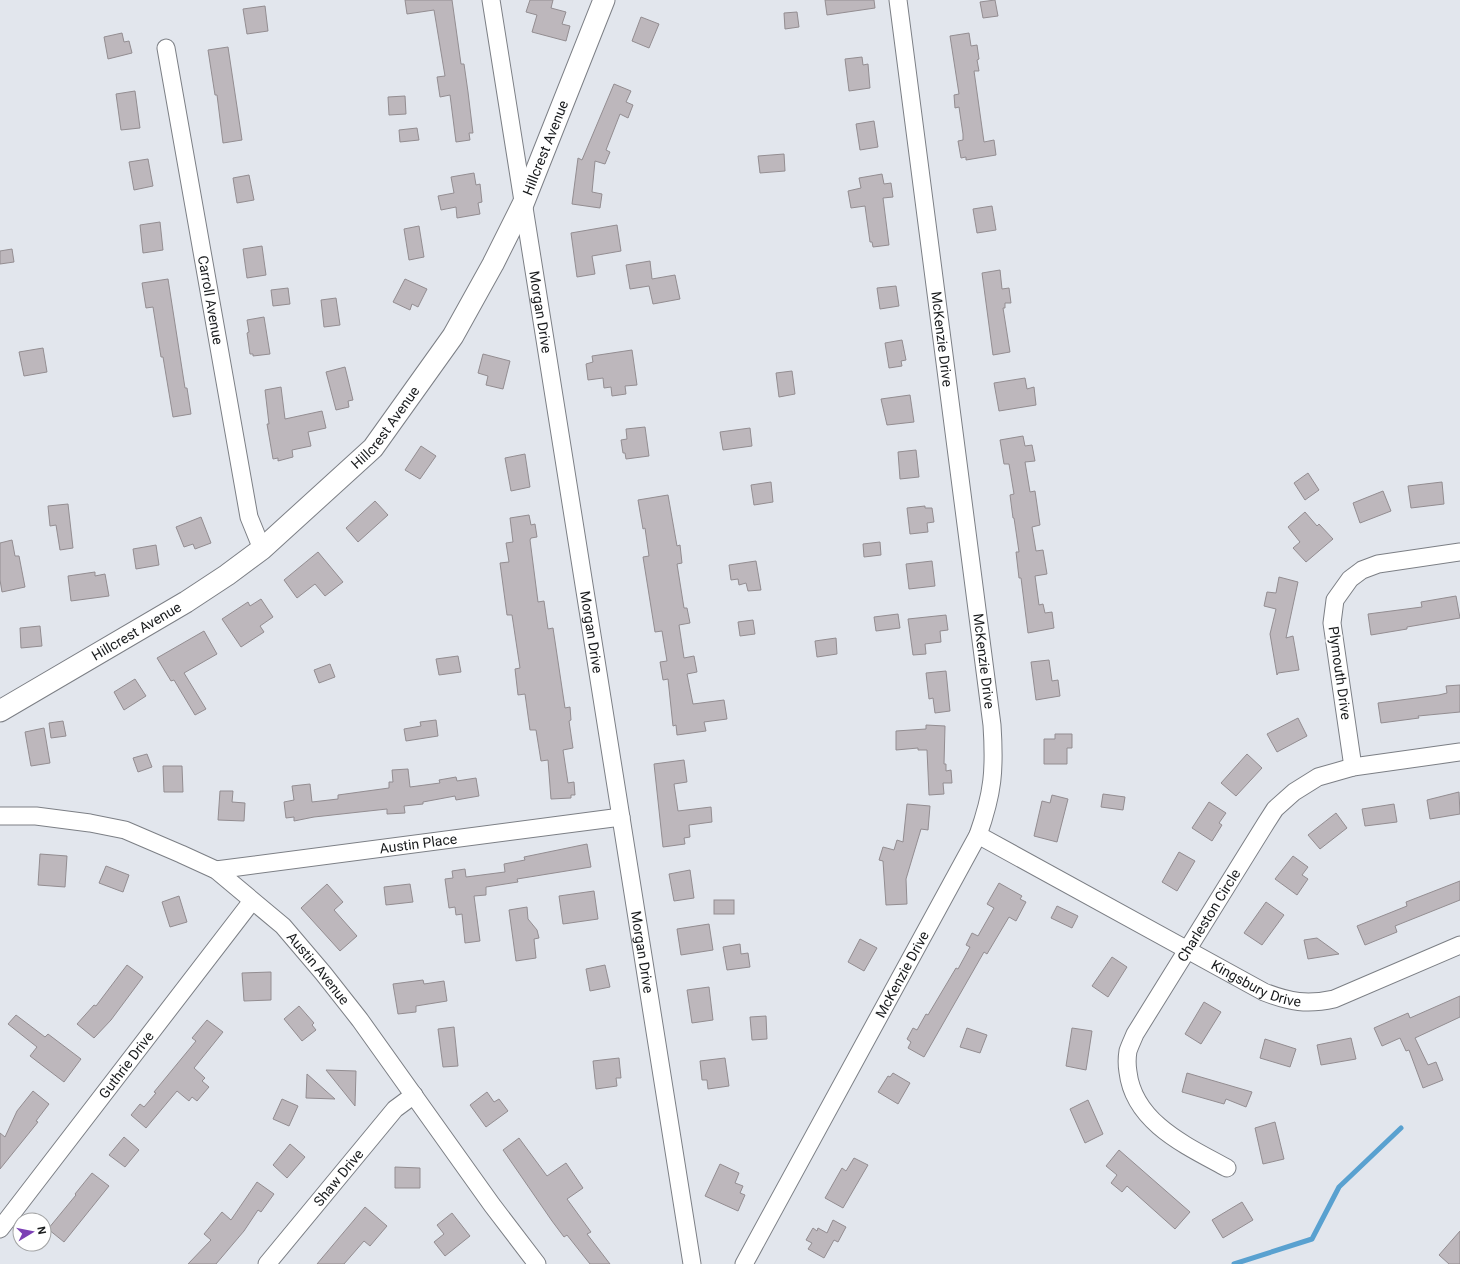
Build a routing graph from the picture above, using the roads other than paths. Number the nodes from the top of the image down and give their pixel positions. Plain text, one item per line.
1 (492, 0) edge
2 (604, 0) edge
3 (898, 0) edge
4 (166, 48) dead end
5 (523, 204) junction
6 (262, 549) junction
7 (1460, 552) edge
8 (0, 711) edge
9 (1460, 752) edge
10 (1353, 767) junction
11 (0, 816) edge
12 (621, 817) junction
13 (978, 835) junction
14 (216, 870) junction
15 (252, 901) junction
16 (1460, 945) edge
17 (1188, 950) junction
18 (414, 1095) junction
19 (1227, 1168) dead end
20 (0, 1229) edge
21 (267, 1264) edge
22 (537, 1264) edge
23 (692, 1264) edge
24 (744, 1264) edge

1 - 5 street, Morgan Drive
2 - 5 street, Hillcrest Avenue
3 - 13 street, McKenzie Drive
4 - 6 street, Carroll Avenue
5 - 6 street, Hillcrest Avenue
5 - 12 street, Morgan Drive
6 - 8 street, Hillcrest Avenue
7 - 10 street, Plymouth Drive
9 - 10 street, Charleston Circle
10 - 17 street, Charleston Circle
11 - 14 street, Austin Avenue
12 - 14 street, Austin Place
12 - 23 street, Morgan Drive
13 - 17 street, Kingsbury Drive
13 - 24 street, McKenzie Drive
14 - 15 street, Austin Avenue
15 - 18 street, Austin Avenue
15 - 20 street, Guthrie Drive
16 - 17 street, Kingsbury Drive
17 - 19 street, Charleston Circle
18 - 21 street, Shaw Drive
18 - 22 street, Austin Avenue

